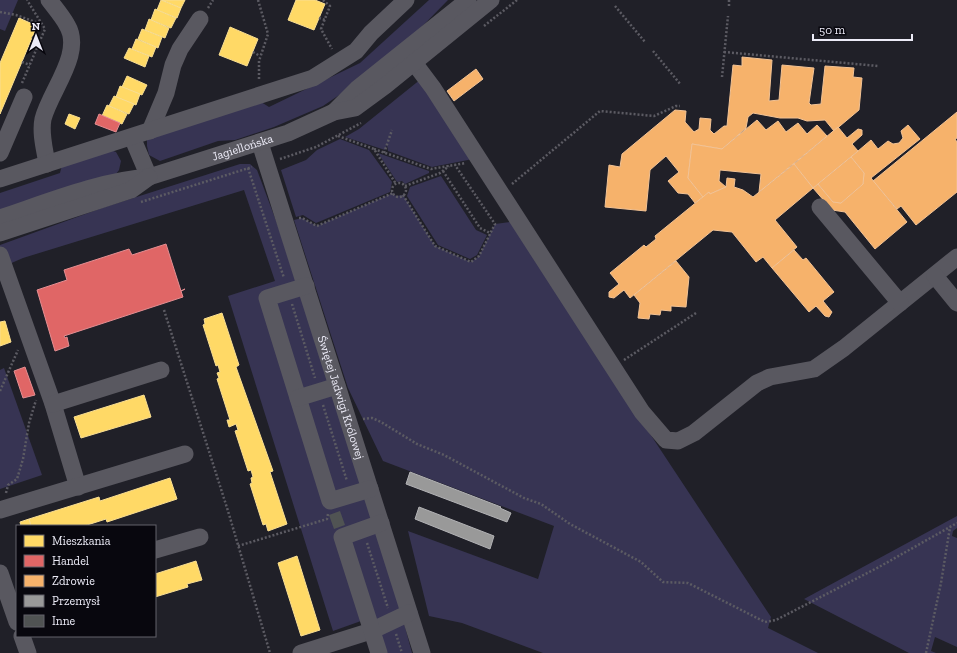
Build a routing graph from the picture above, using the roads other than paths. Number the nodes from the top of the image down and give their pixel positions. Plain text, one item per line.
1 (49, 0) edge
2 (406, 0) edge
3 (468, 0) edge
4 (491, 0) edge
5 (200, 19) dead end
6 (410, 57) junction
7 (23, 90) road end
8 (150, 131) junction
9 (132, 137) junction
10 (260, 142) junction
11 (0, 153) edge
12 (47, 164) junction
13 (149, 177) junction
14 (0, 180) edge
15 (820, 207) dead end
16 (0, 218) edge
17 (0, 233) edge
18 (0, 255) edge
19 (957, 257) edge
20 (935, 276) junction
21 (306, 286) junction
22 (5, 290) edge
23 (900, 303) junction
24 (957, 303) edge
25 (161, 370) dead end
26 (337, 386) junction
27 (298, 398) junction
28 (53, 404) junction
29 (185, 454) dead end
30 (78, 487) junction
31 (370, 489) junction
32 (1, 510) edge
33 (381, 523) junction
34 (200, 537) dead end
35 (156, 550) edge
36 (0, 573) edge
37 (8, 595) edge
38 (409, 612) junction
39 (16, 619) edge
40 (372, 631) junction
41 (22, 637) edge
42 (28, 653) edge
43 (301, 653) edge
44 (379, 653) edge
45 (422, 653) edge

1 - 12 street
2 - 8 street
3 - 6 street, Jagiellońska
4 - 6 street, Jagiellońska
5 - 8 street
6 - 10 street, Jagiellońska
6 - 23 street
7 - 11 street
8 - 9 street
9 - 12 street
9 - 13 street
10 - 13 street, Jagiellońska
10 - 21 street, Świętej Jadwigi Królowej
12 - 14 street
13 - 16 street, Jagiellońska
13 - 17 street, Jagiellońska
15 - 23 street
18 - 22 street
19 - 20 street
20 - 23 street
20 - 24 street
21 - 26 street, Świętej Jadwigi Królowej
21 - 27 street
22 - 28 street
25 - 28 street
26 - 27 street
26 - 31 street, Świętej Jadwigi Królowej
27 - 31 street
28 - 30 street
29 - 30 street
30 - 32 street
31 - 33 street, Świętej Jadwigi Królowej
33 - 38 street, Świętej Jadwigi Królowej
33 - 40 street
34 - 35 street
36 - 37 street
37 - 39 street
38 - 40 street
38 - 45 street, Świętej Jadwigi Królowej
40 - 43 street
40 - 44 street
41 - 42 street

